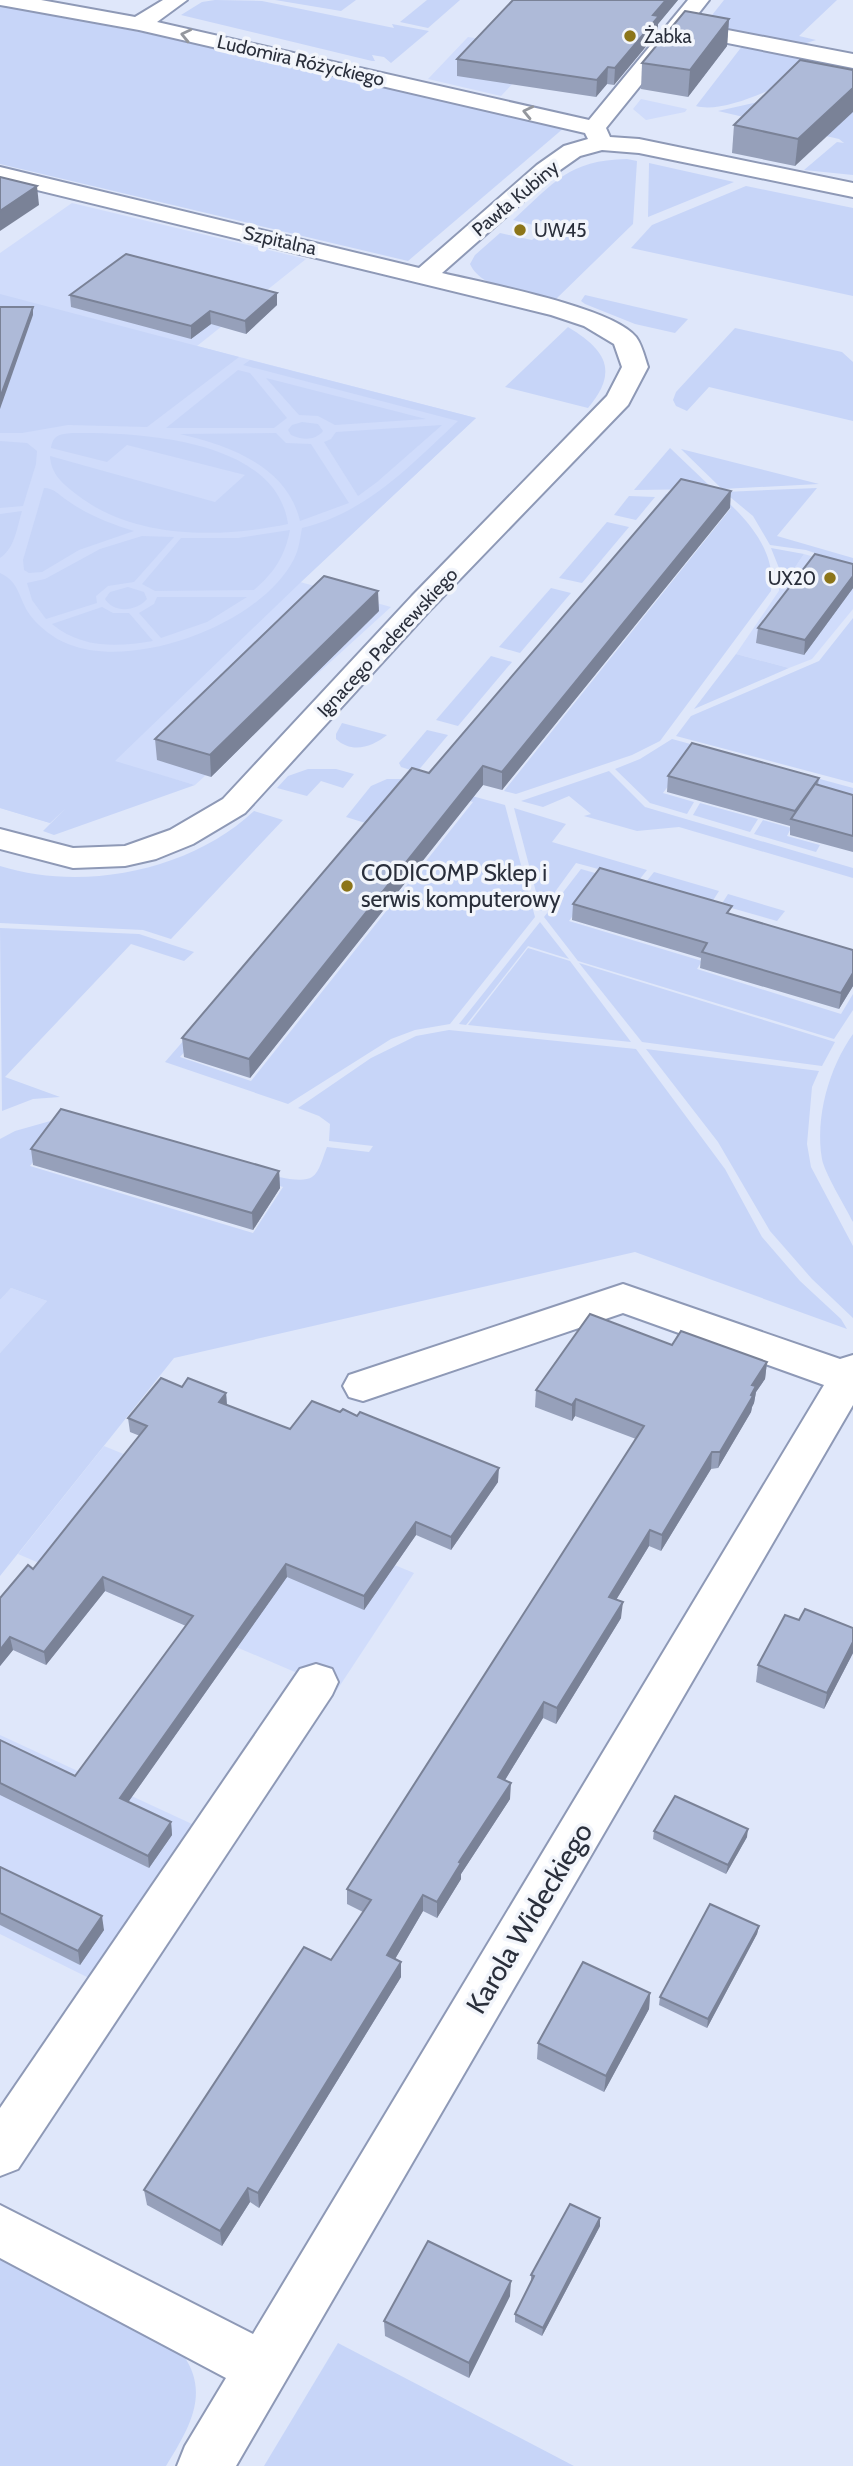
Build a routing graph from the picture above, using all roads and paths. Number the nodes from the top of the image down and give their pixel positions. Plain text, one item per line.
1 (6, 0) edge
2 (177, 0) edge
3 (699, 0) edge
4 (139, 24) junction
5 (677, 27) junction
6 (853, 61) edge
7 (598, 136) junction
8 (0, 174) edge
9 (853, 190) edge
10 (425, 275) junction
11 (559, 309) joint
12 (0, 839) edge
13 (851, 1374) edge
14 (363, 1386) dead end
15 (316, 1682) dead end
16 (0, 2152) edge
17 (0, 2230) edge
18 (262, 2368) junction
19 (205, 2466) edge

1 - 4 street, Ludomira Różyckiego
2 - 4 street
3 - 5 street
7 -> 4 street, Ludomira Różyckiego
5 - 6 street
5 - 7 street
7 - 9 street, Ludomira Różyckiego
7 - 10 street, Pawła Kubiny
8 - 10 street, Szpitalna
10 - 11 street, Szpitalna
11 - 12 street, Ignacego Paderewskiego
13 - 14 street
13 - 18 street, Karola Wideckiego
15 - 16 street
17 - 18 street
18 - 19 street, Karola Wideckiego

